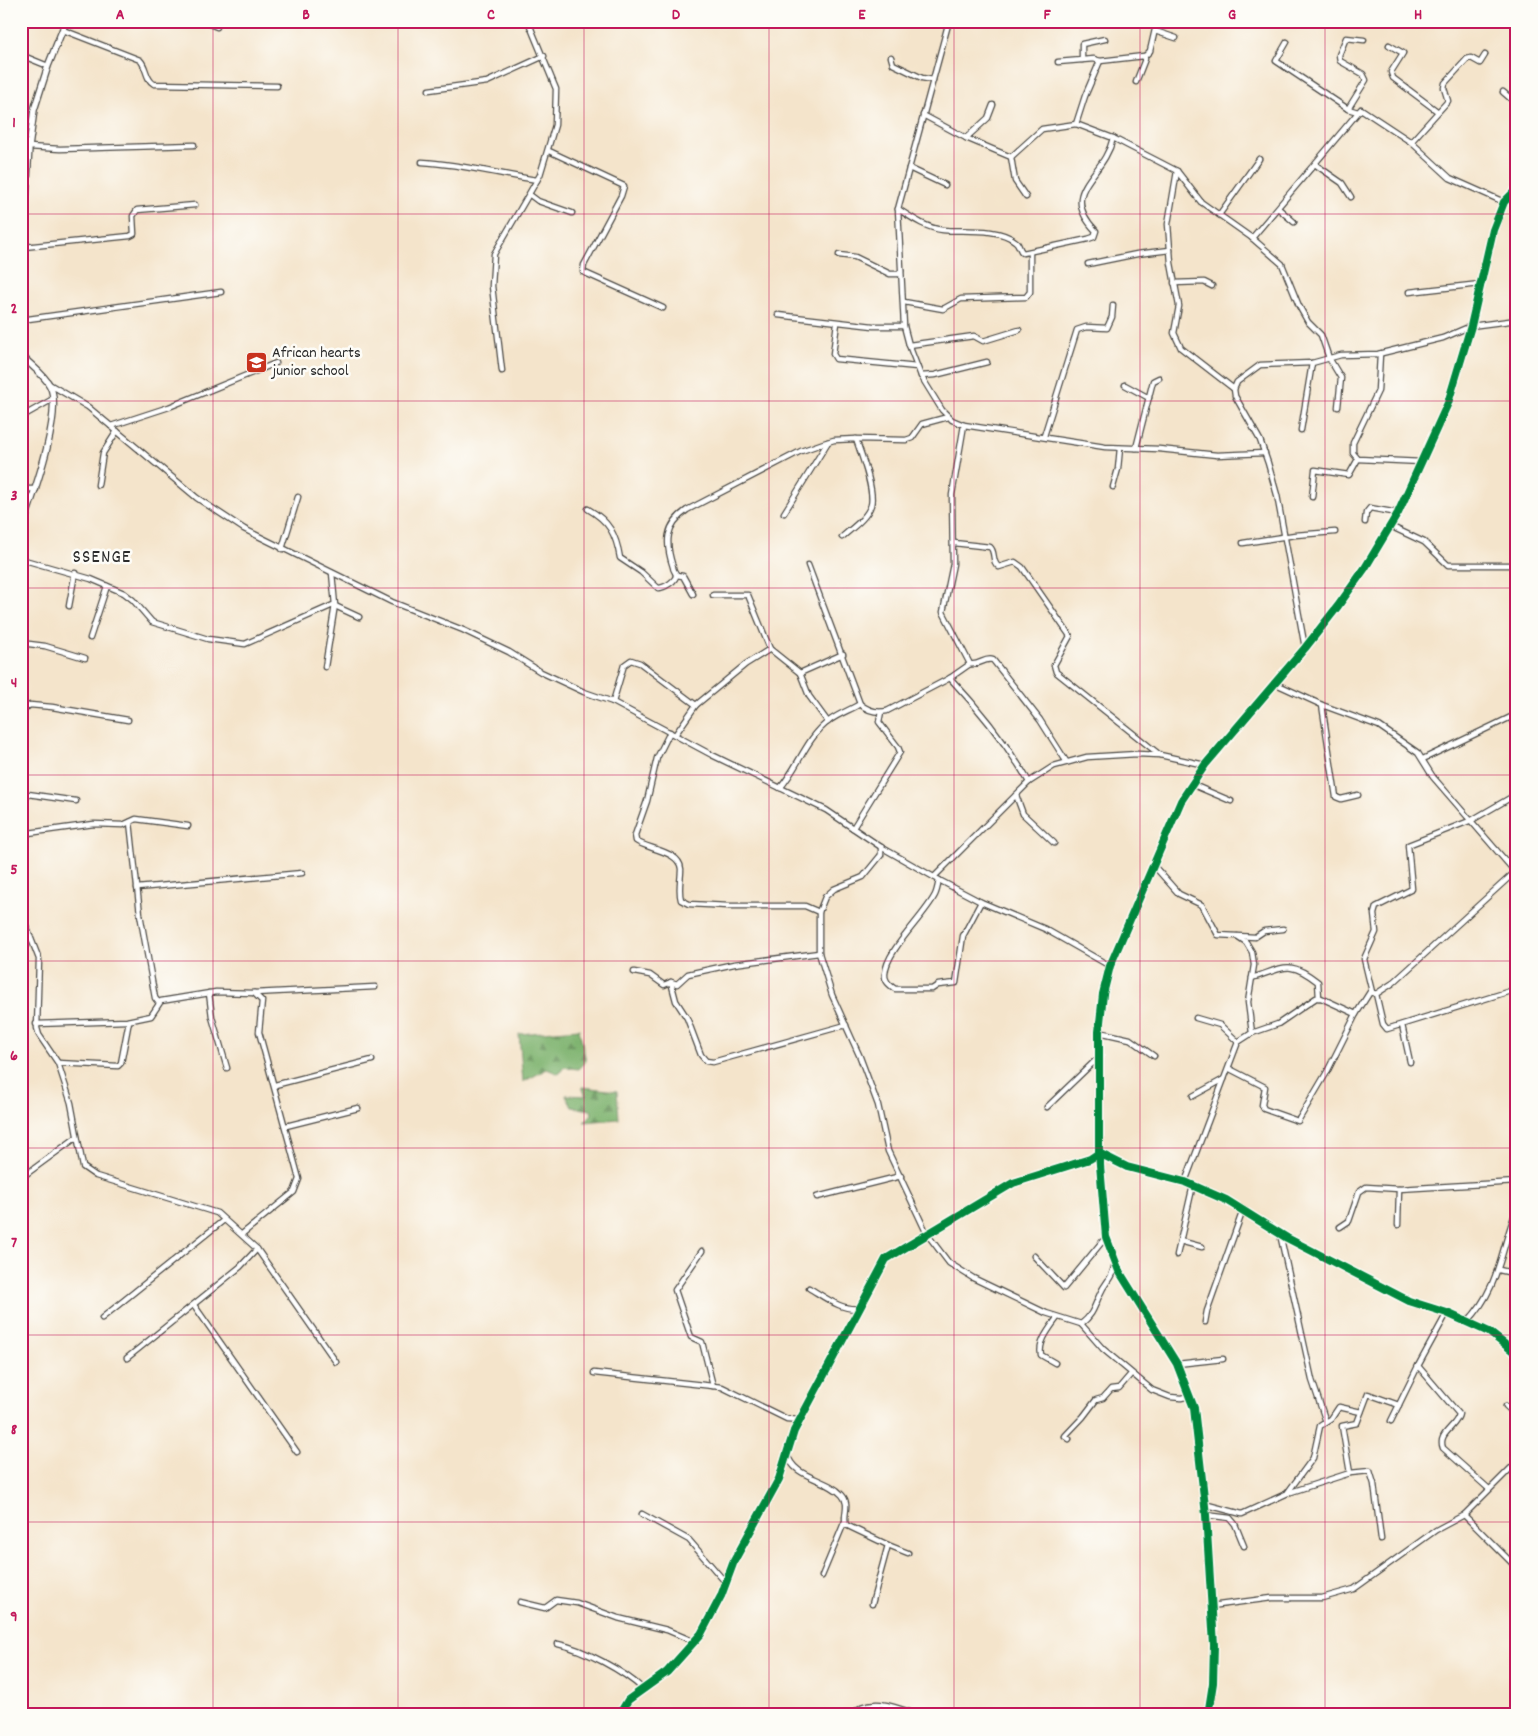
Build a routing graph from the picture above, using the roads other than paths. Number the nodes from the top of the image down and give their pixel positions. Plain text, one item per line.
1 (66, 21) edge
2 (202, 21) edge
3 (420, 21) edge
4 (528, 21) edge
5 (949, 21) edge
6 (1156, 21) edge
7 (386, 25) dead end
8 (217, 27) dead end
9 (62, 30) junction
10 (1155, 30) junction
11 (1176, 38) dead end
12 (1105, 39) dead end
13 (1364, 40) dead end
14 (1287, 42) dead end
15 (1388, 45) dead end
16 (1485, 54) dead end
17 (21, 55) edge
18 (544, 56) junction
19 (1145, 56) junction
20 (891, 58) dead end
21 (1082, 60) junction
22 (1100, 61) junction
23 (1058, 62) dead end
24 (48, 66) junction
25 (933, 80) junction
26 (1136, 82) dead end
27 (277, 86) dead end
28 (429, 90) dead end
29 (1503, 92) dead end
30 (1517, 104) edge
31 (993, 105) dead end
32 (1348, 109) junction
33 (1437, 111) junction
34 (1358, 112) junction
35 (923, 115) junction
36 (1076, 124) junction
37 (966, 138) junction
38 (1113, 138) junction
39 (1411, 142) junction
40 (194, 145) dead end
41 (29, 147) junction
42 (549, 151) junction
43 (1011, 158) junction
44 (1259, 159) dead end
45 (422, 162) dead end
46 (1316, 165) junction
47 (909, 168) junction
48 (1177, 171) junction
49 (537, 180) junction
50 (945, 185) dead end
51 (1517, 189) edge
52 (530, 194) junction
53 (1026, 197) dead end
54 (1351, 198) dead end
55 (1504, 202) junction
56 (195, 204) dead end
57 (898, 209) junction
58 (1279, 209) junction
59 (572, 213) dead end
60 (1219, 215) junction
61 (1294, 222) dead end
62 (1252, 238) junction
63 (24, 247) junction
64 (1170, 250) junction
65 (1030, 252) junction
66 (839, 255) dead end
67 (1088, 264) dead end
68 (901, 271) junction
69 (21, 280) edge
70 (1174, 283) junction
71 (1480, 284) junction
72 (1212, 286) dead end
73 (221, 292) dead end
74 (1409, 292) dead end
75 (904, 302) junction
76 (1113, 305) dead end
77 (663, 308) dead end
78 (778, 315) dead end
79 (21, 320) edge
80 (1517, 320) edge
81 (837, 323) junction
82 (904, 326) junction
83 (1471, 326) junction
84 (1019, 330) dead end
85 (908, 345) junction
86 (1380, 354) junction
87 (21, 355) edge
88 (1329, 358) junction
89 (986, 362) dead end
90 (276, 363) dead end
91 (1312, 363) junction
92 (917, 367) junction
93 (502, 370) dead end
94 (921, 376) junction
95 (1159, 378) dead end
96 (49, 384) junction
97 (1125, 385) dead end
98 (1234, 389) junction
99 (1149, 398) junction
100 (53, 399) junction
101 (1338, 407) dead end
102 (21, 417) edge
103 (948, 417) junction
104 (964, 425) junction
105 (112, 426) junction
106 (117, 430) junction
107 (1301, 430) dead end
108 (1044, 436) junction
109 (856, 439) junction
110 (828, 442) junction
111 (1120, 448) junction
112 (1136, 448) junction
113 (1265, 452) junction
114 (1358, 459) junction
115 (1422, 462) junction
116 (98, 485) dead end
117 (1113, 487) dead end
118 (36, 489) junction
119 (21, 490) edge
120 (298, 496) dead end
121 (1312, 498) dead end
122 (588, 509) dead end
123 (784, 513) dead end
124 (1398, 513) junction
125 (1365, 522) dead end
126 (1390, 526) junction
127 (21, 531) edge
128 (1335, 532) dead end
129 (842, 537) dead end
130 (1284, 537) junction
131 (954, 542) junction
132 (1243, 543) dead end
133 (282, 549) junction
134 (21, 559) edge
135 (808, 565) dead end
136 (1517, 565) edge
137 (75, 573) junction
138 (332, 573) junction
139 (676, 575) junction
140 (107, 586) junction
141 (693, 594) dead end
142 (713, 595) dead end
143 (335, 605) junction
144 (69, 606) dead end
145 (359, 617) dead end
146 (90, 638) dead end
147 (21, 644) edge
148 (1305, 648) junction
149 (770, 649) junction
150 (842, 654) junction
151 (86, 658) dead end
152 (970, 664) junction
153 (325, 667) dead end
154 (800, 673) junction
155 (950, 678) junction
156 (1274, 683) junction
157 (613, 702) junction
158 (860, 704) junction
159 (1322, 705) junction
160 (696, 706) junction
161 (21, 710) edge
162 (881, 712) junction
163 (128, 720) dead end
164 (828, 722) junction
165 (1517, 729) edge
166 (670, 732) junction
167 (675, 736) junction
168 (1160, 755) junction
169 (1423, 759) junction
170 (1066, 761) junction
171 (1205, 765) junction
172 (1029, 782) junction
173 (1191, 784) junction
174 (780, 788) junction
175 (21, 793) edge
176 (1517, 794) edge
177 (1016, 795) junction
178 (1358, 795) dead end
179 (76, 801) dead end
180 (1231, 802) dead end
181 (1472, 820) junction
182 (130, 822) junction
183 (188, 826) dead end
184 (853, 828) junction
185 (21, 834) edge
186 (1054, 843) dead end
187 (881, 847) junction
188 (1154, 866) junction
189 (302, 873) dead end
190 (1516, 873) edge
191 (934, 877) junction
192 (939, 880) junction
193 (137, 888) junction
194 (981, 902) junction
195 (819, 912) junction
196 (21, 913) edge
197 (1283, 929) dead end
198 (1237, 936) junction
199 (820, 953) junction
200 (1110, 966) junction
201 (634, 972) dead end
202 (1252, 978) junction
203 (671, 982) junction
204 (375, 987) dead end
205 (1517, 988) edge
206 (254, 992) junction
207 (209, 993) junction
208 (1374, 993) junction
209 (1318, 998) junction
210 (159, 1003) junction
211 (1356, 1014) junction
212 (1196, 1018) dead end
213 (130, 1021) junction
214 (36, 1024) junction
215 (846, 1025) junction
216 (1402, 1025) junction
217 (1099, 1032) junction
218 (1252, 1034) junction
219 (1238, 1042) junction
220 (1154, 1056) dead end
221 (1099, 1057) junction
222 (372, 1060) dead end
223 (1410, 1062) dead end
224 (58, 1064) junction
225 (227, 1068) dead end
226 (1230, 1069) junction
227 (1224, 1079) junction
228 (275, 1085) junction
229 (1193, 1096) dead end
230 (1047, 1107) dead end
231 (358, 1108) dead end
232 (286, 1126) junction
233 (77, 1137) junction
234 (1099, 1154) junction
235 (901, 1176) junction
236 (21, 1178) edge
237 (1185, 1182) junction
238 (1517, 1182) edge
239 (1192, 1185) junction
240 (1399, 1188) junction
241 (817, 1197) dead end
242 (1517, 1209) edge
243 (1243, 1210) junction
244 (224, 1220) junction
245 (1398, 1225) dead end
246 (1340, 1227) dead end
247 (242, 1234) junction
248 (927, 1234) junction
249 (1280, 1234) junction
250 (1106, 1237) junction
251 (1180, 1241) junction
252 (1202, 1247) dead end
253 (257, 1249) junction
254 (702, 1252) dead end
255 (1177, 1255) dead end
256 (1034, 1256) dead end
257 (1115, 1262) junction
258 (1499, 1270) junction
259 (1517, 1274) edge
260 (808, 1288) dead end
261 (194, 1305) junction
262 (860, 1308) junction
263 (1447, 1313) junction
264 (102, 1318) dead end
265 (1057, 1318) junction
266 (1205, 1322) dead end
267 (1467, 1322) junction
268 (1080, 1324) junction
269 (1517, 1354) edge
270 (127, 1358) dead end
271 (1224, 1359) dead end
272 (336, 1362) dead end
273 (1055, 1363) dead end
274 (1176, 1364) junction
275 (1418, 1366) junction
276 (594, 1374) dead end
277 (1131, 1374) junction
278 (713, 1386) junction
279 (1190, 1396) junction
280 (1399, 1405) junction
281 (1506, 1406) dead end
282 (1361, 1412) junction
283 (1517, 1416) edge
284 (800, 1420) junction
285 (1392, 1421) dead end
286 (1326, 1422) junction
287 (1069, 1439) dead end
288 (297, 1452) dead end
289 (786, 1452) junction
290 (1517, 1462) edge
291 (1350, 1473) junction
292 (1490, 1489) junction
293 (1288, 1493) junction
294 (1204, 1504) junction
295 (642, 1514) dead end
296 (1242, 1514) junction
297 (1206, 1515) junction
298 (1464, 1515) junction
299 (844, 1523) junction
300 (1235, 1524) junction
301 (1381, 1539) dead end
302 (888, 1545) junction
303 (1244, 1546) dead end
304 (908, 1553) dead end
305 (1517, 1568) edge
306 (822, 1576) dead end
307 (726, 1582) junction
308 (520, 1602) dead end
309 (872, 1604) dead end
310 (1211, 1606) junction
311 (695, 1642) junction
312 (558, 1644) dead end
313 (643, 1689) junction
314 (619, 1715) edge
315 (852, 1715) edge
316 (917, 1715) edge
317 (1208, 1715) edge

1 - 9 street
2 - 8 street
3 - 7 street
4 - 18 street
5 - 25 street
6 - 10 street
9 - 24 street
9 - 27 street
10 - 11 street
10 - 19 street
12 - 21 street
13 - 32 street
14 - 32 street
15 - 33 street
16 - 33 street
17 - 24 street
18 - 28 street
18 - 42 street
19 - 22 street
19 - 26 street
20 - 25 street
21 - 22 street
21 - 23 street
22 - 36 street
24 - 41 street
25 - 35 street
29 - 30 street
31 - 37 street
32 - 34 street
33 - 39 street
34 - 39 street
34 - 46 street
35 - 37 street
35 - 47 street
36 - 38 street
36 - 43 street
37 - 43 street
38 - 48 street
38 - 65 street
39 - 55 street
40 - 41 street
41 - 63 street
42 - 49 street
42 - 77 street
43 - 53 street
44 - 60 street
45 - 49 street
46 - 54 street
46 - 58 street
47 - 50 street
47 - 57 street
48 - 60 street
48 - 64 street
49 - 52 street
51 - 55 street
52 - 59 street
52 - 93 street
55 - 71 street
56 - 63 street
57 - 65 street
57 - 68 street
58 - 61 street
58 - 62 street
60 - 62 street
62 - 88 street
63 - 69 street
64 - 67 street
64 - 70 street
65 - 75 street
66 - 68 street
68 - 75 street
70 - 72 street
70 - 98 street
71 - 74 street
71 - 83 street
73 - 79 street
75 - 82 street
76 - 108 street
78 - 81 street
80 - 83 street
81 - 82 street
81 - 92 street
82 - 85 street
83 - 86 street
83 - 115 street
84 - 85 street
85 - 92 street
86 - 88 street
86 - 114 street
87 - 96 street
88 - 91 street
88 - 101 street
89 - 94 street
90 - 105 street
91 - 98 street
91 - 107 street
92 - 94 street
94 - 103 street
95 - 99 street
96 - 100 street
96 - 105 street
97 - 99 street
98 - 113 street
99 - 112 street
100 - 102 street
100 - 118 street
103 - 104 street
103 - 109 street
104 - 108 street
104 - 131 street
105 - 106 street
106 - 116 street
106 - 133 street
108 - 111 street
109 - 110 street
109 - 129 street
110 - 123 street
110 - 139 street
111 - 112 street
111 - 117 street
112 - 113 street
113 - 130 street
114 - 115 street
114 - 121 street
115 - 124 street
118 - 119 street
118 - 127 street
120 - 133 street
122 - 139 street
124 - 125 street
124 - 126 street
126 - 136 street
126 - 148 street
128 - 130 street
130 - 132 street
130 - 148 street
131 - 152 street
131 - 168 street
133 - 138 street
134 - 137 street
135 - 150 street
137 - 140 street
137 - 144 street
138 - 143 street
138 - 157 street
139 - 141 street
140 - 143 street
140 - 146 street
142 - 149 street
143 - 145 street
143 - 153 street
147 - 151 street
148 - 156 street
149 - 154 street
149 - 160 street
150 - 154 street
150 - 158 street
152 - 155 street
152 - 170 street
154 - 164 street
155 - 162 street
155 - 172 street
156 - 159 street
156 - 171 street
157 - 160 street
157 - 166 street
158 - 162 street
158 - 164 street
159 - 169 street
159 - 178 street
160 - 167 street
161 - 163 street
162 - 184 street
164 - 174 street
165 - 169 street
166 - 167 street
166 - 195 street
167 - 174 street
168 - 170 street
168 - 171 street
169 - 181 street
170 - 172 street
171 - 173 street
172 - 177 street
173 - 180 street
173 - 188 street
174 - 184 street
175 - 179 street
176 - 181 street
177 - 186 street
177 - 191 street
181 - 190 street
181 - 208 street
182 - 183 street
182 - 185 street
182 - 193 street
184 - 187 street
187 - 191 street
187 - 195 street
188 - 198 street
188 - 200 street
189 - 193 street
190 - 208 street
191 - 192 street
192 - 194 street
192 - 194 street
193 - 210 street
194 - 200 street
195 - 199 street
196 - 214 street
197 - 198 street
198 - 202 street
199 - 203 street
199 - 215 street
200 - 217 street
201 - 203 street
202 - 209 street
202 - 218 street
203 - 215 street
204 - 206 street
205 - 216 street
206 - 207 street
206 - 228 street
207 - 210 street
207 - 225 street
208 - 211 street
208 - 216 street
209 - 211 street
209 - 218 street
210 - 213 street
211 - 226 street
212 - 219 street
213 - 214 street
213 - 224 street
214 - 224 street
215 - 235 street
216 - 223 street
217 - 220 street
217 - 221 street
218 - 219 street
219 - 226 street
221 - 230 street
221 - 234 street
222 - 228 street
224 - 233 street
226 - 227 street
227 - 229 street
227 - 237 street
228 - 232 street
231 - 232 street
232 - 247 street
233 - 236 street
233 - 244 street
234 - 237 street
234 - 248 street
234 - 250 street
235 - 241 street
235 - 248 street
237 - 239 street
238 - 240 street
239 - 243 street
239 - 251 street
240 - 245 street
240 - 246 street
242 - 258 street
243 - 249 street
243 - 266 street
244 - 247 street
244 - 264 street
247 - 253 street
248 - 262 street
248 - 265 street
249 - 263 street
249 - 286 street
250 - 256 street
250 - 257 street
251 - 252 street
251 - 255 street
253 - 261 street
253 - 272 street
254 - 278 street
257 - 268 street
257 - 274 street
258 - 259 street
258 - 267 street
260 - 262 street
261 - 270 street
261 - 288 street
262 - 284 street
263 - 267 street
263 - 275 street
265 - 268 street
265 - 273 street
267 - 269 street
268 - 277 street
271 - 274 street
274 - 279 street
275 - 280 street
275 - 292 street
276 - 278 street
277 - 279 street
277 - 287 street
278 - 284 street
279 - 294 street
280 - 282 street
280 - 285 street
281 - 283 street
282 - 286 street
282 - 291 street
284 - 289 street
286 - 293 street
289 - 299 street
289 - 307 street
290 - 292 street
291 - 293 street
291 - 301 street
292 - 298 street
293 - 296 street
294 - 296 street
294 - 297 street
295 - 307 street
296 - 300 street
297 - 300 street
297 - 310 street
298 - 305 street
298 - 310 street
299 - 302 street
299 - 306 street
300 - 303 street
302 - 304 street
302 - 309 street
307 - 311 street
308 - 311 street
310 - 317 street
311 - 313 street
312 - 313 street
313 - 314 street
315 - 316 street

